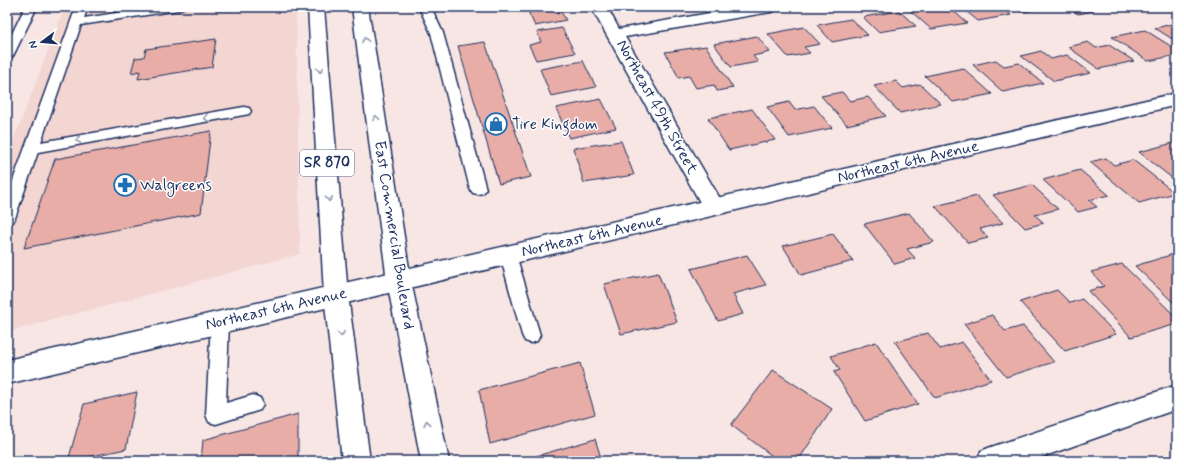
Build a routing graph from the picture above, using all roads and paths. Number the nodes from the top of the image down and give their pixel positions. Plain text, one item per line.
1 (31, 7) edge
2 (82, 7) edge
3 (179, 7) edge
4 (316, 7) edge
5 (360, 7) edge
6 (425, 7) edge
7 (599, 7) edge
8 (772, 7) edge
9 (77, 22) junction
10 (616, 34) junction
11 (7, 56) edge
12 (1177, 99) edge
13 (244, 111) dead end
14 (32, 148) junction
15 (478, 189) dead end
16 (714, 207) junction
17 (7, 218) edge
18 (508, 255) junction
19 (399, 281) junction
20 (336, 295) junction
21 (220, 322) junction
22 (531, 336) dead end
23 (7, 372) edge
24 (1177, 397) edge
25 (253, 404) dead end
26 (356, 461) edge
27 (435, 461) edge
28 (991, 461) edge

1 - 11 lane
2 - 9 lane
3 - 9 lane
4 -> 20 street, SR 870
19 -> 5 street, East Commercial Boulevard
6 - 15 lane
7 - 10 street, Northeast 49th Street
8 - 10 street
9 - 14 lane
10 - 16 street, Northeast 49th Street
12 - 16 street, Northeast 6th Avenue
13 -> 14 lane
14 - 17 lane
16 - 18 street, Northeast 6th Avenue
18 - 19 street, Northeast 6th Avenue
18 - 22 lane
19 - 20 street, Northeast 6th Avenue
27 -> 19 street, East Commercial Boulevard
20 - 21 street, Northeast 6th Avenue
20 -> 26 street, SR 870
21 - 23 street, Northeast 6th Avenue
21 - 25 lane
24 - 28 street

